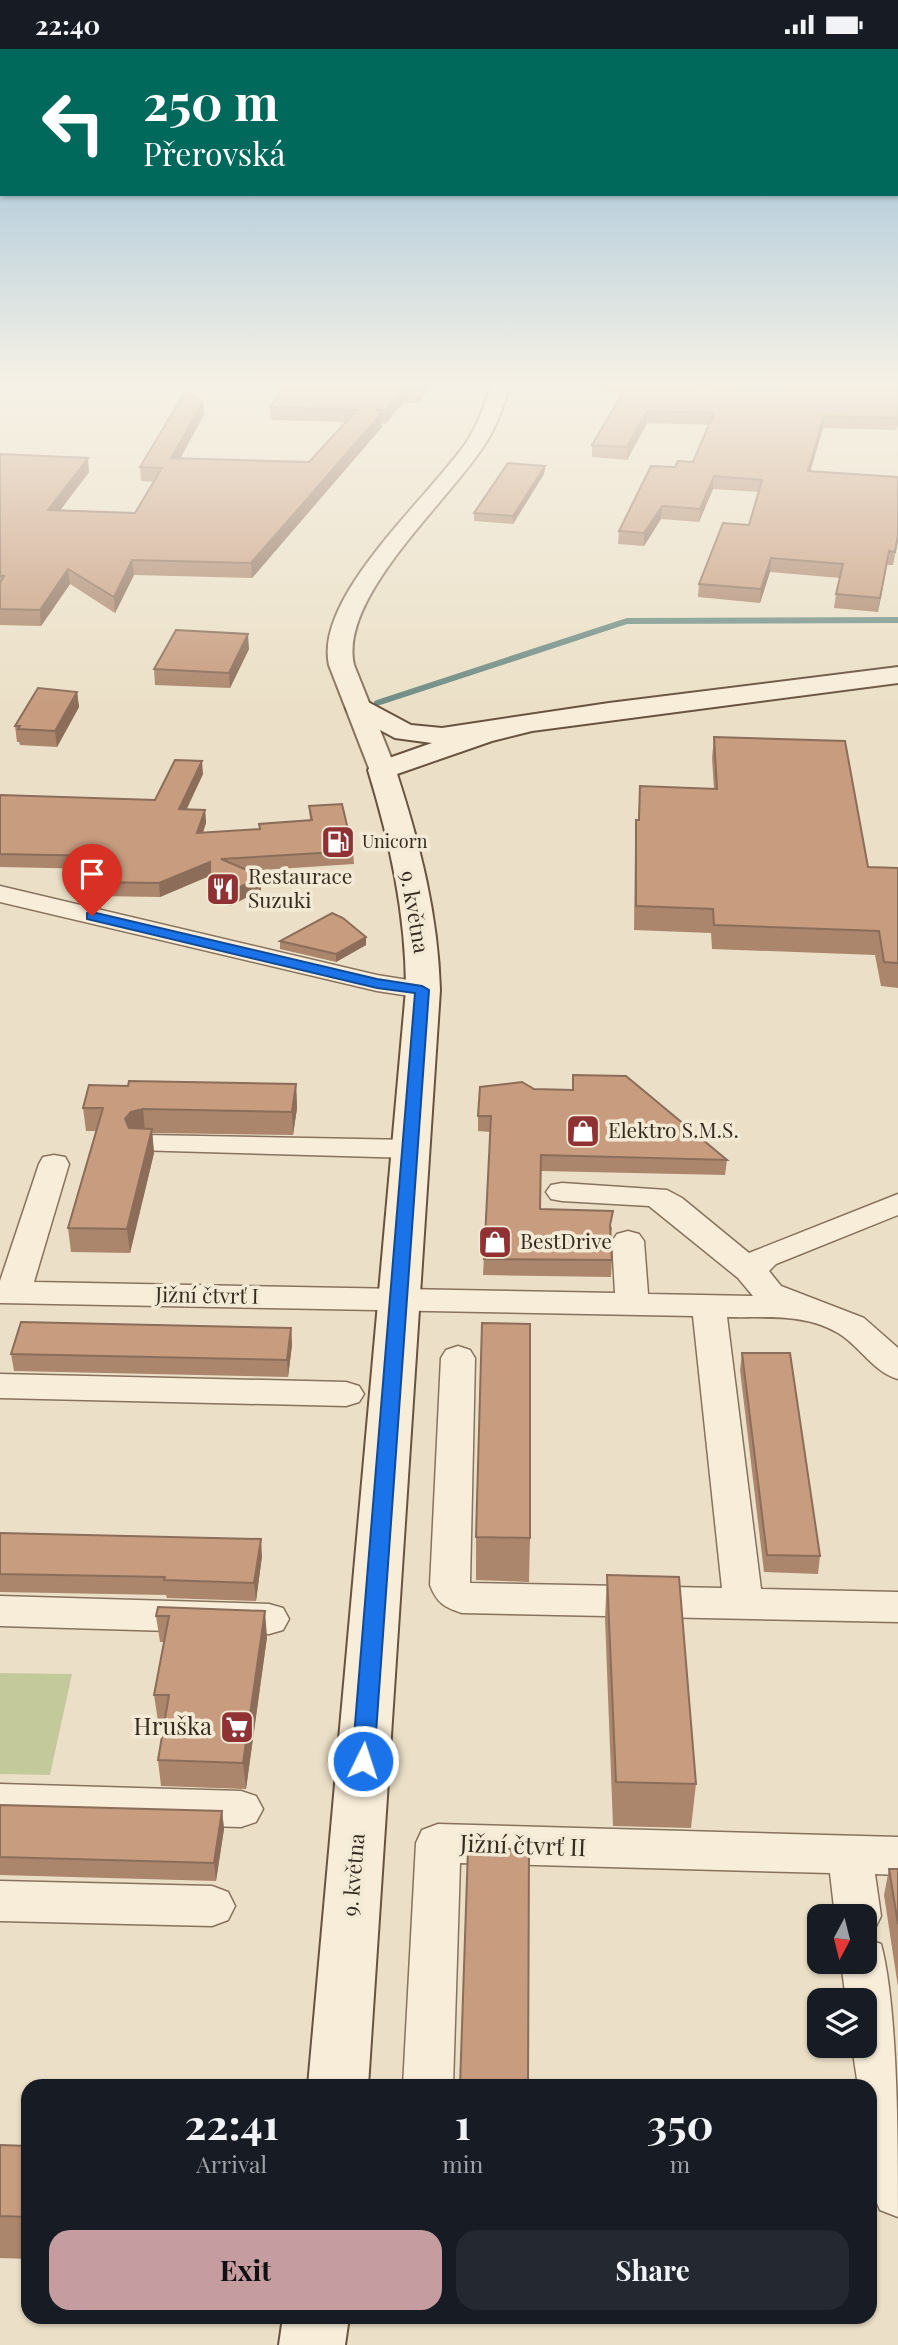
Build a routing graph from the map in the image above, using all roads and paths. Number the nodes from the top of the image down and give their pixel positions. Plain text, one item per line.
1 (436, 491) edge
2 (898, 675) edge
3 (359, 708) junction
4 (534, 722) junction
5 (382, 770) junction
6 (0, 894) edge
7 (422, 990) junction
8 (145, 1144) edge
9 (412, 1149) junction
10 (54, 1164) dead end
11 (562, 1192) dead end
12 (898, 1204) edge
13 (628, 1241) dead end
14 (750, 1271) junction
15 (7, 1292) edge
16 (400, 1300) junction
17 (632, 1304) junction
18 (709, 1307) junction
19 (812, 1308) junction
20 (458, 1358) dead end
21 (898, 1367) edge
22 (0, 1387) edge
23 (346, 1394) dead end
24 (743, 1604) junction
25 (898, 1607) edge
26 (0, 1611) edge
27 (269, 1619) dead end
28 (0, 1802) edge
29 (241, 1809) dead end
30 (898, 1856) edge
31 (850, 1857) junction
32 (0, 1901) edge
33 (856, 1904) edge
34 (212, 1906) dead end
35 (866, 1974) edge
36 (339, 2079) edge
37 (428, 2079) edge
38 (898, 2192) edge
39 (315, 2324) edge
40 (312, 2345) edge

1 - 3 main road, 9. května
2 - 4 main road
3 - 4 main road
3 - 5 main road, 9. května
4 - 5 main road
5 - 7 main road, 9. května
6 - 7 street
7 - 9 main road, 9. května
8 - 9 street
9 - 16 main road, 9. května
10 - 15 street, Jižní čtvrť I
11 - 14 street
12 - 14 street
13 - 17 street
14 - 19 street
15 - 16 street, Jižní čtvrť I
16 - 17 street
16 - 36 main road, 9. května
17 - 18 street
18 - 19 street
18 - 24 street
19 - 21 street
20 - 24 street
22 - 23 street
24 - 25 street
26 - 27 street
28 - 29 street
30 - 31 street, Jižní čtvrť II
31 - 33 street
31 - 37 street, Jižní čtvrť II
32 - 34 street
35 - 38 street
39 - 40 main road

